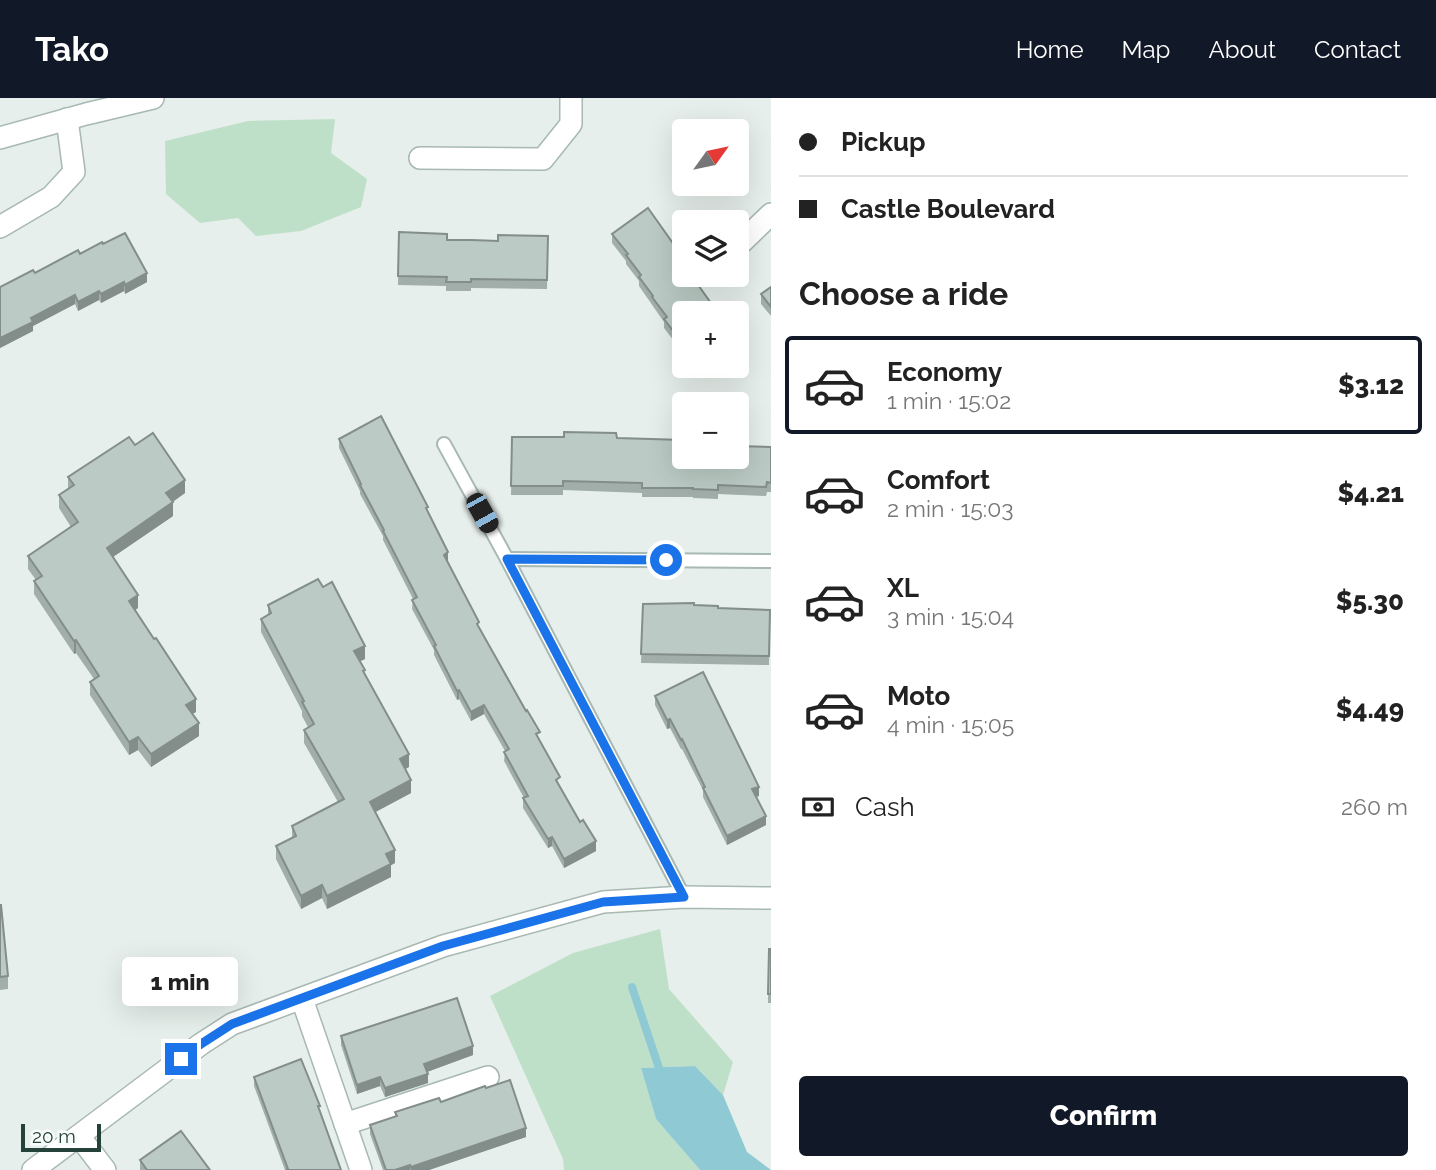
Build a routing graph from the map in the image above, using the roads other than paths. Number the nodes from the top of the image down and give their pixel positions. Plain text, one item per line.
1 (153, 98) edge
2 (571, 98) edge
3 (67, 119) junction
4 (0, 138) edge
5 (420, 158) dead end
6 (771, 214) edge
7 (0, 227) edge
8 (749, 235) edge
9 (444, 444) dead end
10 (507, 559) junction
11 (771, 561) edge
12 (684, 897) junction
13 (771, 898) edge
14 (302, 999) junction
15 (488, 1077) dead end
16 (345, 1124) junction
17 (79, 1136) junction
18 (33, 1170) edge
19 (105, 1170) edge
20 (361, 1170) edge

1 - 3 street
2 - 5 street
3 - 4 street
3 - 7 street
6 - 8 street
9 - 10 lane
10 - 11 lane
10 - 12 lane
12 - 13 street
12 - 14 street
14 - 16 street
14 - 17 street
15 - 16 street
16 - 20 street
17 - 18 street
17 - 19 street

